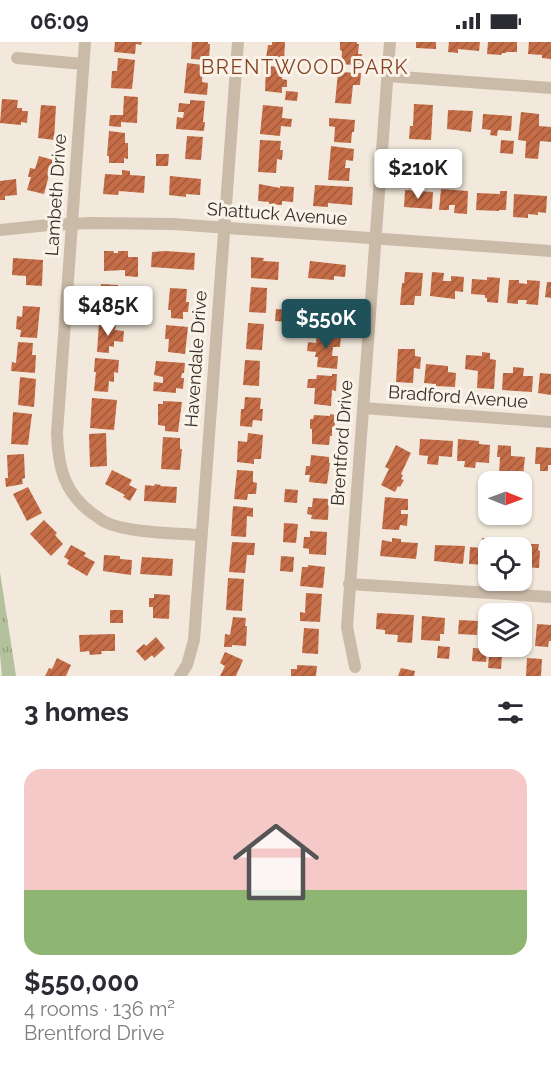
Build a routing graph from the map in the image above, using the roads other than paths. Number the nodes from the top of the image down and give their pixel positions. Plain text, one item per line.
1 (85, 42) edge
2 (238, 42) edge
3 (390, 42) edge
4 (17, 58) dead end
5 (84, 64) junction
6 (387, 76) junction
7 (551, 88) edge
8 (72, 224) junction
9 (223, 228) junction
10 (0, 230) edge
11 (375, 239) junction
12 (551, 251) edge
13 (363, 408) junction
14 (551, 422) edge
15 (201, 535) junction
16 (350, 584) junction
17 (551, 597) edge
18 (355, 668) dead end
19 (180, 676) edge

1 - 5 street, Lambeth Drive
2 - 9 street, Havendale Drive
3 - 6 street, Brentford Drive
4 - 5 street
5 - 8 street, Lambeth Drive
6 - 7 street
6 - 11 street, Brentford Drive
8 - 9 street, Shattuck Avenue
8 - 10 street, Shattuck Avenue
8 - 15 street, Lambeth Drive
9 - 11 street, Shattuck Avenue
9 - 15 street, Havendale Drive
11 - 12 street, Shattuck Avenue
11 - 13 street, Brentford Drive
13 - 14 street, Bradford Avenue
13 - 16 street, Brentford Drive
15 - 19 street, Havendale Drive
16 - 17 street
16 - 18 street, Brentford Drive

